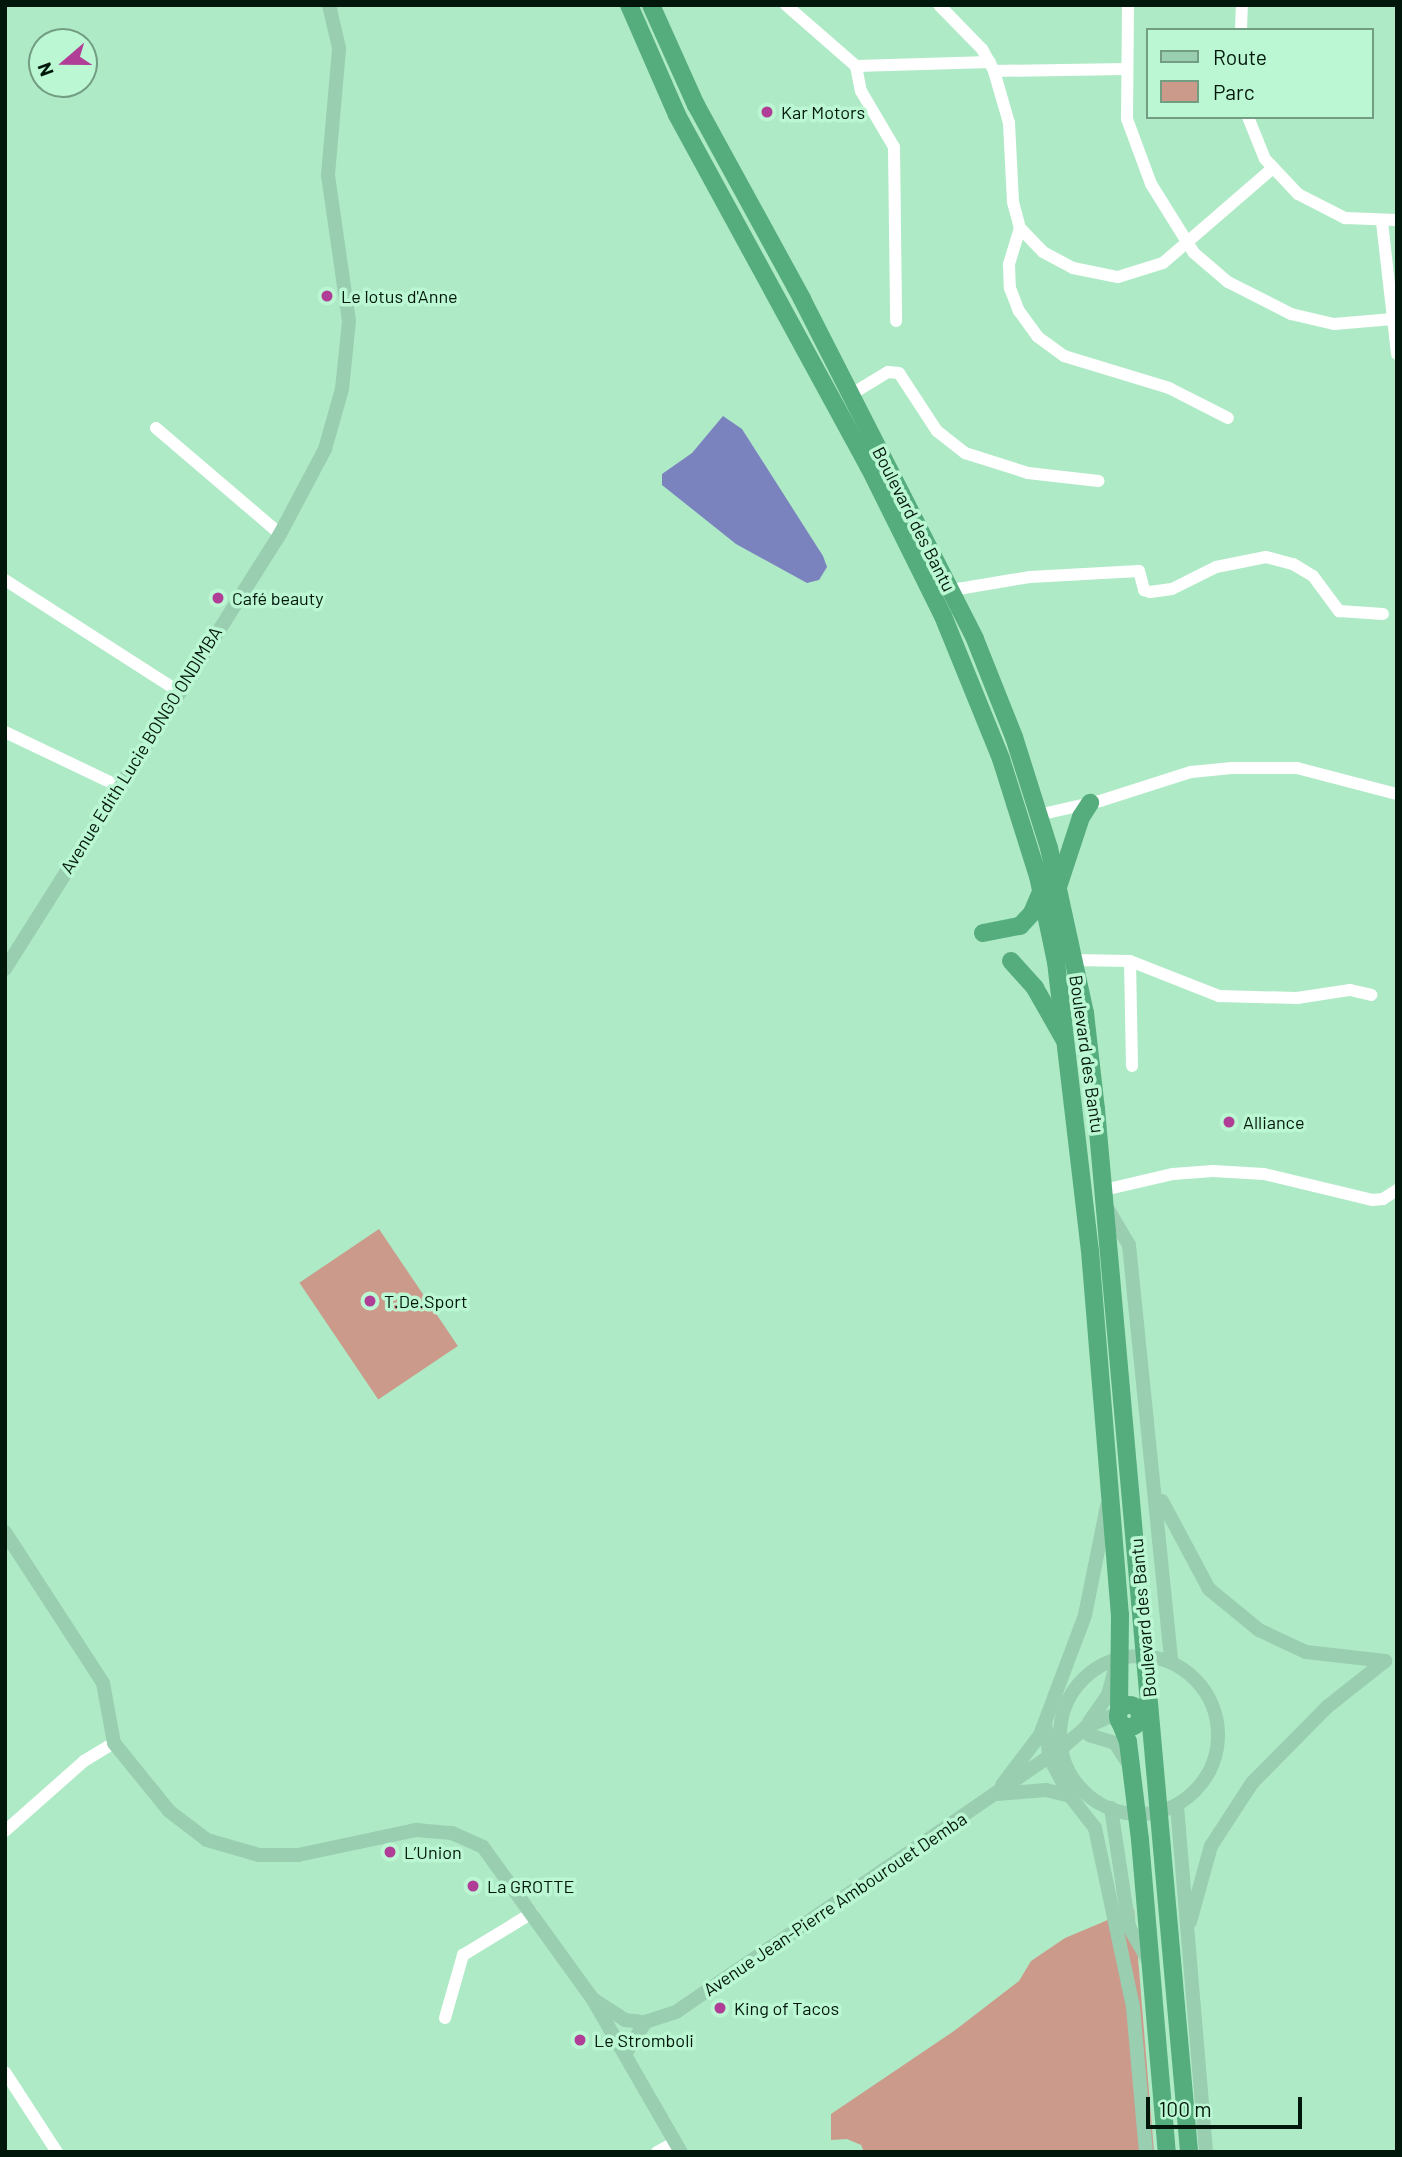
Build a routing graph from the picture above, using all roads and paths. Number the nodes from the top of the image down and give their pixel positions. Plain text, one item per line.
1 (329, 5) edge
2 (629, 5) edge
3 (651, 5) edge
4 (786, 5) edge
5 (939, 5) edge
6 (1128, 5) edge
7 (1242, 5) edge
8 (1241, 28) edge
9 (856, 66) junction
10 (992, 66) junction
11 (1126, 76) junction
12 (1249, 119) edge
13 (1272, 169) junction
14 (1397, 220) edge
15 (1382, 222) junction
16 (1020, 228) junction
17 (1188, 245) junction
18 (1393, 319) junction
19 (896, 321) dead end
20 (1396, 334) edge
21 (1397, 354) edge
22 (850, 395) junction
23 (1228, 418) dead end
24 (156, 428) dead end
25 (1099, 481) dead end
26 (280, 534) junction
27 (5, 579) edge
28 (952, 590) junction
29 (1382, 614) dead end
30 (178, 691) junction
31 (5, 732) edge
32 (118, 786) junction
33 (1397, 794) edge
34 (1090, 803) junction
35 (1038, 815) junction
36 (1050, 889) junction
37 (983, 933) dead end
38 (1074, 960) junction
39 (1011, 961) dead end
40 (1130, 961) junction
41 (5, 969) edge
42 (1371, 995) dead end
43 (1067, 1044) junction
44 (1132, 1066) dead end
45 (1397, 1190) edge
46 (1105, 1198) junction
47 (1110, 1488) junction
48 (1132, 1488) junction
49 (1156, 1488) junction
50 (5, 1532) edge
51 (1120, 1615) junction
52 (1134, 1656) junction
53 (1171, 1661) junction
54 (1139, 1715) junction
55 (1119, 1717) junction
56 (1045, 1721) junction
57 (1088, 1731) junction
58 (114, 1743) junction
59 (1066, 1746) junction
60 (1049, 1757) junction
61 (1131, 1769) junction
62 (995, 1794) junction
63 (1070, 1796) junction
64 (1111, 1808) junction
65 (1157, 1811) junction
66 (5, 1831) edge
67 (532, 1913) junction
68 (1188, 1930) junction
69 (1151, 1965) junction
70 (592, 1998) junction
71 (445, 2018) dead end
72 (645, 2022) junction
73 (626, 2053) junction
74 (5, 2072) edge
75 (678, 2147) edge
76 (57, 2152) edge
77 (657, 2152) edge
78 (1146, 2152) edge
79 (1167, 2152) edge
80 (1189, 2152) edge
81 (1206, 2152) edge

1 - 26 main road, Avenue Edith Lucie BONGO ONDIMBA
2 - 36 highway, Boulevard des Bantu
3 - 22 highway, Boulevard des Bantu
4 - 9 street
5 - 10 street
6 - 11 street
7 - 8 street
9 - 10 street
9 - 19 street
10 - 11 street
10 - 16 street
11 - 17 street
12 - 13 street
13 - 15 street
13 - 17 street
14 - 15 street
15 - 18 street
16 - 17 street
16 - 23 street
17 - 18 street
18 - 20 street
20 - 21 street
22 - 25 street
22 - 28 highway, Boulevard des Bantu
24 - 26 street
26 - 30 main road, Avenue Edith Lucie BONGO ONDIMBA
27 - 30 street
28 - 29 street
28 - 35 highway, Boulevard des Bantu
30 - 32 main road, Avenue Edith Lucie BONGO ONDIMBA
31 - 32 street
32 - 41 main road, Avenue Edith Lucie BONGO ONDIMBA
33 - 34 street
34 - 35 street
34 - 36 highway
35 - 36 highway, Boulevard des Bantu
36 - 37 highway
36 - 38 highway, Boulevard des Bantu
36 - 43 highway, Boulevard des Bantu
38 - 40 street
38 - 46 highway, Boulevard des Bantu
39 - 43 highway
40 - 42 street
40 - 44 street
43 - 47 highway, Boulevard des Bantu
45 - 46 street
46 - 48 highway, Boulevard des Bantu
46 - 49 main road
47 - 51 highway, Boulevard des Bantu
47 - 56 main road
48 - 52 highway, Boulevard des Bantu
48 - 54 highway
49 - 53 main road
49 - 68 main road
50 - 58 main road
51 - 52 highway, Boulevard des Bantu
51 - 57 main road
52 - 53 main road
52 - 55 highway, Boulevard des Bantu
52 - 59 main road
52 - 65 highway, Boulevard des Bantu
53 - 65 main road
54 - 55 highway
54 - 65 highway
55 - 57 main road, Avenue Jean-Pierre Ambourouet Demba
55 - 61 highway, Boulevard des Bantu
56 - 60 main road
56 - 62 main road
57 - 59 main road, Avenue Jean-Pierre Ambourouet Demba
57 - 61 main road
58 - 66 street
58 - 67 main road
59 - 60 main road, Avenue Jean-Pierre Ambourouet Demba
59 - 64 main road
60 - 62 main road, Avenue Jean-Pierre Ambourouet Demba
60 - 63 main road
61 - 65 highway, Boulevard des Bantu
62 - 63 main road
62 - 72 main road, Avenue Jean-Pierre Ambourouet Demba
63 - 78 main road
64 - 65 main road
64 - 69 main road
65 - 68 main road
65 - 69 highway, Boulevard des Bantu
65 - 80 highway, Boulevard des Bantu
67 - 70 main road
67 - 71 street
68 - 81 main road
69 - 79 highway, Boulevard des Bantu
70 - 72 main road
70 - 73 main road
72 - 73 main road
73 - 75 main road
74 - 76 street
75 - 77 street

